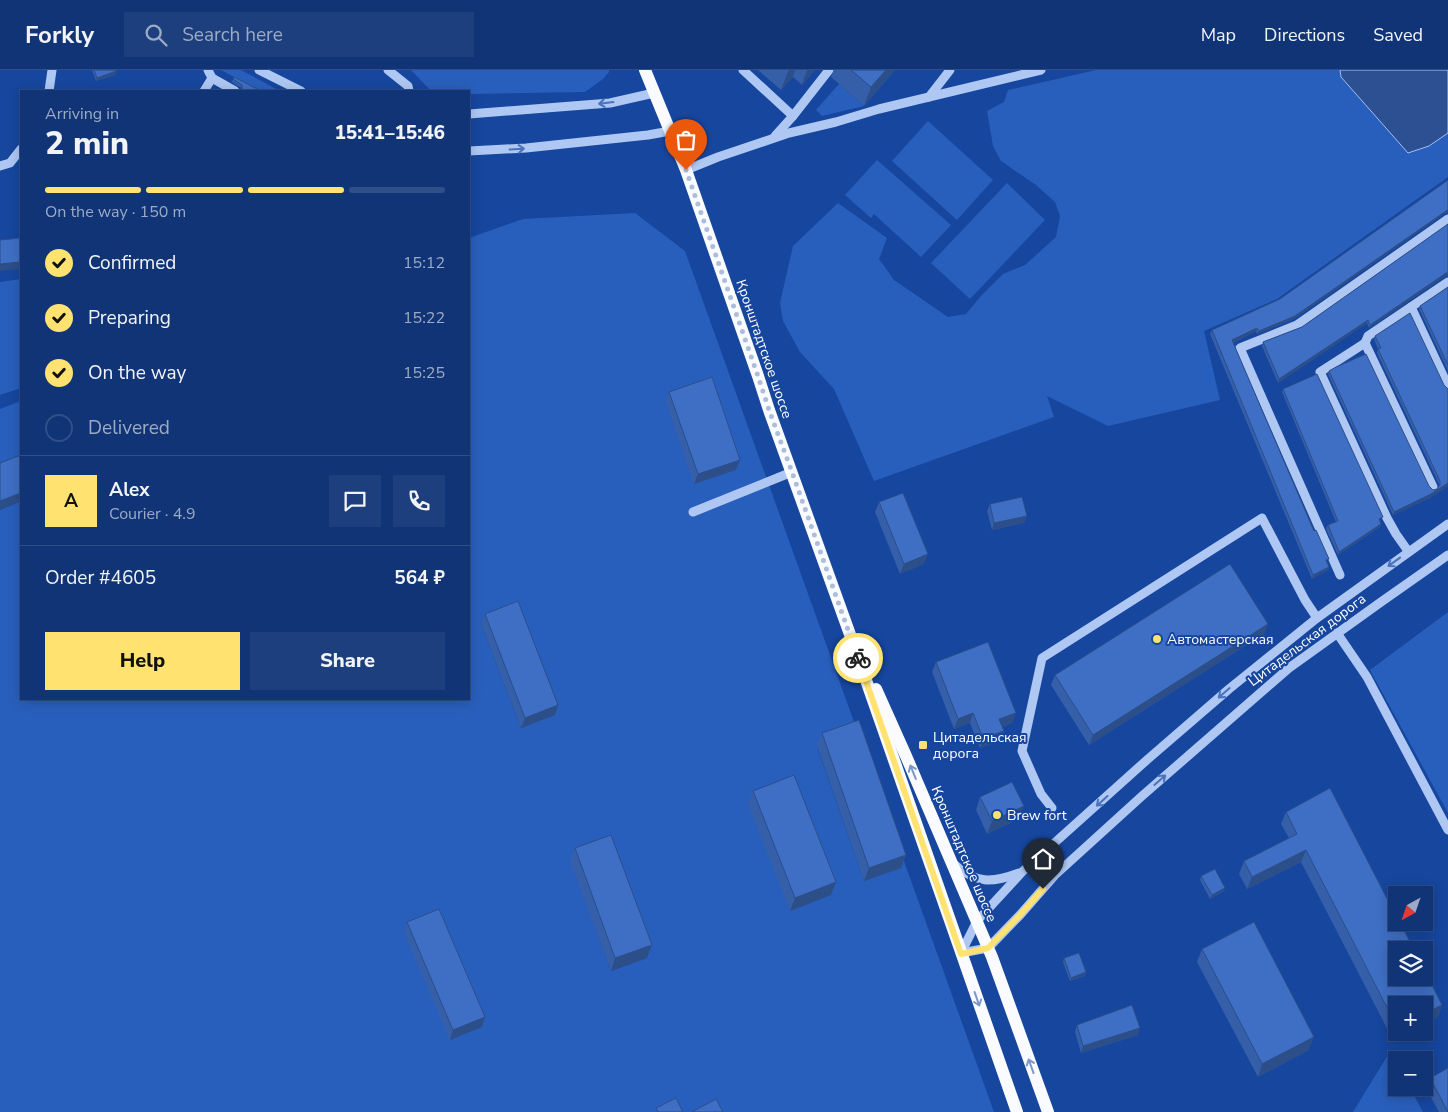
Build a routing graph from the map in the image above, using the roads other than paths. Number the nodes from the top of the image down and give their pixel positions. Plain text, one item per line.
1 (52, 70) edge
2 (259, 70) edge
3 (388, 70) edge
4 (645, 70) edge
5 (743, 70) edge
6 (829, 70) edge
7 (950, 70) edge
8 (1042, 70) edge
9 (210, 74) edge
10 (49, 90) edge
11 (204, 90) edge
12 (234, 90) edge
13 (299, 90) edge
14 (409, 90) edge
15 (654, 93) junction
16 (929, 97) junction
17 (470, 114) edge
18 (793, 116) junction
19 (670, 131) junction
20 (773, 138) junction
21 (20, 150) edge
22 (470, 151) edge
23 (0, 166) edge
24 (686, 170) junction
25 (1448, 218) edge
26 (1448, 282) edge
27 (1411, 307) junction
28 (1365, 343) junction
29 (1448, 386) edge
30 (792, 472) junction
31 (1433, 487) edge
32 (693, 512) dead end
33 (1448, 524) edge
34 (1408, 551) junction
35 (1448, 556) edge
36 (1340, 575) dead end
37 (1317, 618) junction
38 (1337, 633) junction
39 (852, 640) junction
40 (1052, 808) dead end
41 (1448, 830) edge
42 (951, 861) junction
43 (1022, 872) junction
44 (977, 921) junction
45 (988, 948) junction
46 (961, 954) junction
47 (1017, 1112) edge
48 (1048, 1112) edge

1 - 10 street
2 - 13 street
3 - 14 street
4 - 15 main road, Кронштадтское шоссе
5 - 18 street
6 - 18 street
7 - 16 street
8 - 16 street
9 - 11 street
9 - 12 street
15 -> 17 street
15 - 19 main road, Кронштадтское шоссе
16 - 20 street
18 - 20 street
22 -> 19 street
19 - 24 main road, Кронштадтское шоссе
20 - 24 street
21 - 23 street
24 - 30 main road, Кронштадтское шоссе
25 - 36 street
26 - 27 street
27 - 28 street
27 - 29 street
28 - 31 street
28 - 34 street
30 - 32 street
30 - 39 main road, Кронштадтское шоссе
33 - 34 street, Цитадельская дорога
34 -> 37 street, Цитадельская дорога
35 - 38 street, Цитадельская дорога
37 - 40 street
37 -> 43 street, Цитадельская дорога
38 - 41 street
45 -> 38 street, Цитадельская дорога
42 -> 39 main road, Кронштадтское шоссе
39 - 46 main road, Кронштадтское шоссе
42 - 43 street
42 - 44 main road, Кронштадтское шоссе
43 - 44 street, Цитадельская дорога
44 - 45 main road, Кронштадтское шоссе
44 - 46 street, Цитадельская дорога
45 - 46 street
48 -> 45 main road, Кронштадтское шоссе
46 -> 47 main road, Кронштадтское шоссе

